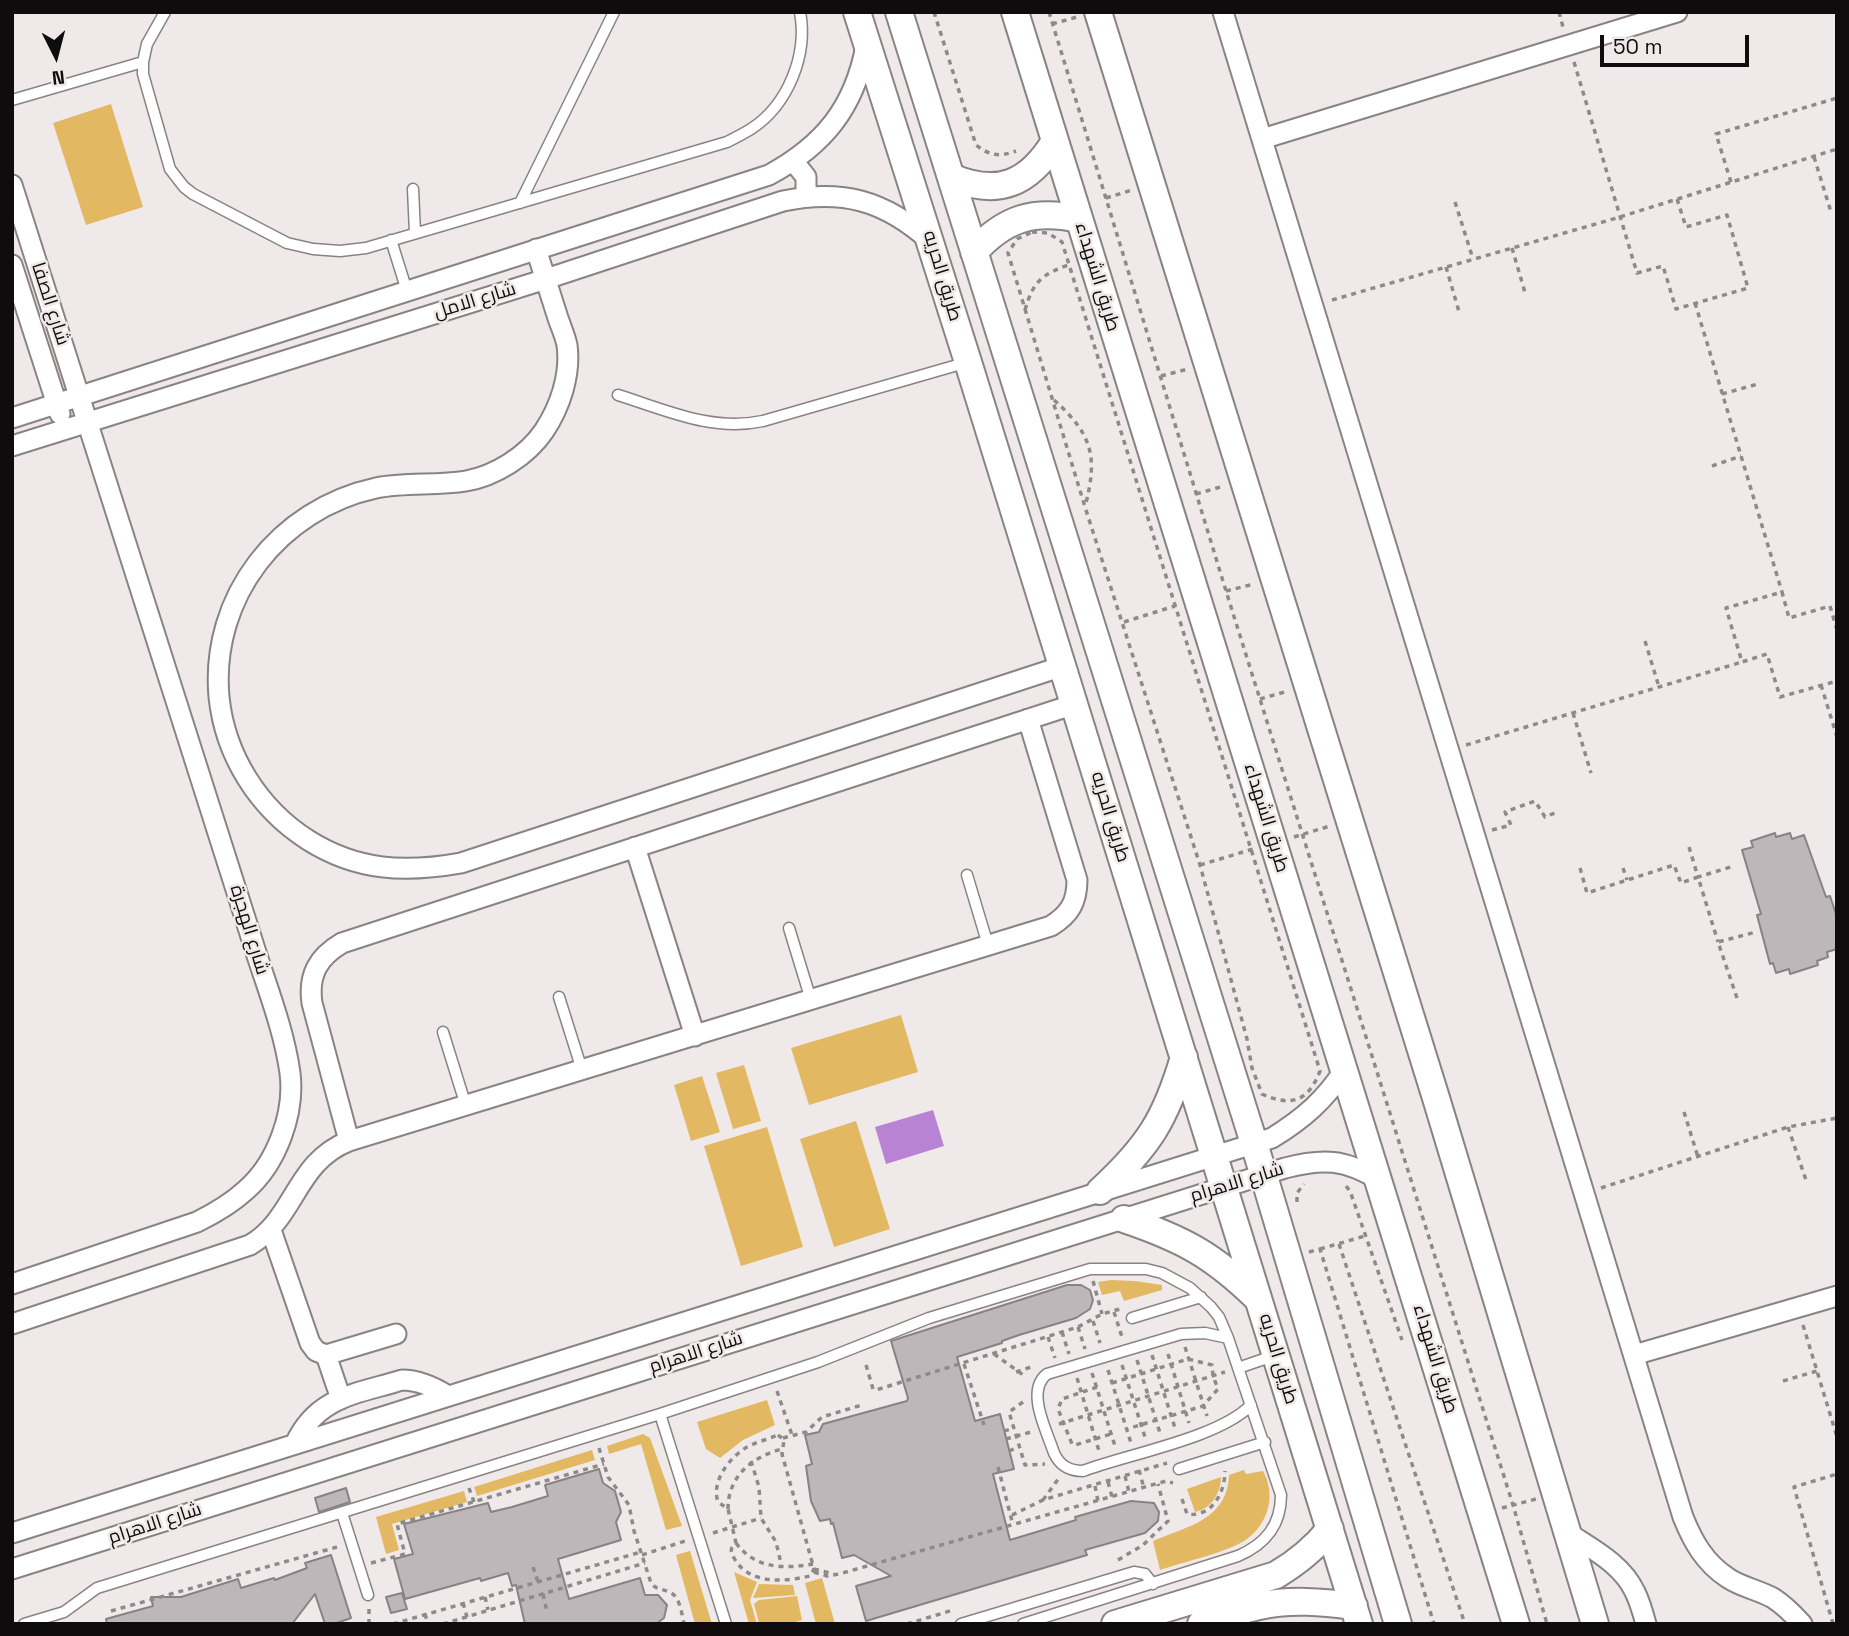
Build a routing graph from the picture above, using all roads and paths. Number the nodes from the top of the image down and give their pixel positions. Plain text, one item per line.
1 (165, 12) edge
2 (614, 12) edge
3 (800, 12) edge
4 (858, 12) edge
5 (899, 12) edge
6 (934, 12) edge
7 (1014, 12) edge
8 (1049, 12) edge
9 (1223, 12) edge
10 (1559, 12) edge
11 (1677, 12) edge
12 (1091, 14) edge
13 (1052, 23) junction
14 (867, 41) junction
15 (1569, 45) junction
16 (143, 62) junction
17 (1837, 98) edge
18 (12, 100) edge
19 (1262, 139) junction
20 (1055, 141) junction
21 (1024, 144) dead end
22 (1837, 149) edge
23 (1814, 156) junction
24 (794, 162) junction
25 (951, 177) junction
26 (1731, 182) junction
27 (12, 185) edge
28 (1137, 188) dead end
29 (414, 189) dead end
30 (806, 197) junction
31 (1106, 198) junction
32 (1677, 199) junction
33 (1455, 202) dead end
34 (520, 203) junction
35 (1831, 212) dead end
36 (1620, 217) junction
37 (1079, 219) junction
38 (415, 233) junction
39 (391, 240) junction
40 (931, 241) junction
41 (1512, 248) junction
42 (536, 249) junction
43 (974, 252) junction
44 (1473, 259) junction
45 (1069, 264) junction
46 (12, 265) edge
47 (1446, 267) junction
48 (546, 279) junction
49 (407, 291) junction
50 (1527, 296) dead end
51 (1695, 303) junction
52 (1313, 306) junction
53 (1024, 312) junction
54 (1460, 315) dead end
55 (968, 362) junction
56 (1193, 367) dead end
57 (1160, 377) junction
58 (1016, 384) junction
59 (1758, 384) dead end
60 (1723, 394) junction
61 (618, 395) dead end
62 (979, 396) junction
63 (79, 397) junction
64 (1052, 398) junction
65 (56, 404) junction
66 (12, 418) edge
67 (88, 422) junction
68 (64, 430) junction
69 (12, 446) edge
70 (1741, 456) junction
71 (1712, 466) dead end
72 (1229, 485) dead end
73 (1196, 494) junction
74 (1085, 507) junction
75 (1260, 582) dead end
76 (1226, 591) junction
77 (1782, 592) junction
78 (1175, 606) junction
79 (1123, 623) junction
80 (1837, 630) edge
81 (1645, 641) dead end
82 (1100, 654) junction
83 (1742, 662) junction
84 (1063, 666) junction
85 (1837, 681) edge
86 (1821, 685) junction
87 (1659, 687) junction
88 (1293, 690) dead end
89 (1260, 699) junction
90 (1075, 704) junction
91 (1573, 713) junction
92 (1028, 719) junction
93 (1837, 737) edge
94 (1449, 751) junction
95 (1591, 773) dead end
96 (1557, 812) dead end
97 (1484, 820) dead end
98 (635, 847) junction
99 (1689, 847) dead end
100 (1734, 866) dead end
101 (1580, 868) dead end
102 (1623, 868) dead end
103 (967, 875) dead end
104 (1698, 877) junction
105 (1627, 880) junction
106 (789, 928) dead end
107 (1756, 932) dead end
108 (1718, 942) junction
109 (988, 945) junction
110 (559, 997) dead end
111 (1737, 998) dead end
112 (811, 1000) junction
113 (443, 1032) dead end
114 (695, 1036) junction
115 (1184, 1057) junction
116 (1345, 1069) junction
117 (582, 1071) junction
118 (466, 1106) junction
119 (1684, 1112) dead end
120 (1837, 1118) edge
121 (1788, 1127) junction
122 (349, 1141) junction
123 (1254, 1143) junction
124 (1215, 1156) junction
125 (1699, 1157) junction
126 (1264, 1175) junction
127 (1340, 1178) dead end
128 (1307, 1179) dead end
129 (1379, 1180) junction
130 (1807, 1184) dead end
131 (1225, 1186) junction
132 (1100, 1191) junction
133 (1585, 1194) junction
134 (1059, 1204) junction
135 (1296, 1210) dead end
136 (1030, 1214) junction
137 (1124, 1219) junction
138 (271, 1230) junction
139 (1070, 1235) junction
140 (1366, 1236) junction
141 (1305, 1243) dead end
142 (1339, 1244) junction
143 (1040, 1245) junction
144 (1320, 1249) junction
145 (1090, 1269) junction
146 (12, 1284) edge
147 (1837, 1296) edge
148 (1201, 1297) junction
149 (1261, 1301) junction
150 (1122, 1308) dead end
151 (1798, 1308) junction
152 (1114, 1311) junction
153 (1102, 1314) junction
154 (1132, 1318) dead end
155 (1093, 1321) junction
156 (12, 1324) edge
157 (1078, 1327) junction
158 (1062, 1332) junction
159 (396, 1334) dead end
160 (1048, 1337) junction
161 (1163, 1338) junction
162 (1228, 1338) junction
163 (1149, 1342) junction
164 (1313, 1342) junction
165 (1126, 1349) junction
166 (1406, 1352) dead end
167 (994, 1354) junction
168 (326, 1355) junction
169 (1277, 1355) junction
170 (1634, 1355) junction
171 (1104, 1356) junction
172 (1188, 1357) junction
173 (1089, 1361) junction
174 (964, 1363) junction
175 (1171, 1364) junction
176 (866, 1365) dead end
177 (1073, 1366) junction
178 (1238, 1368) junction
179 (1157, 1369) junction
180 (1059, 1370) junction
181 (1817, 1371) junction
182 (1016, 1372) dead end
183 (1142, 1374) junction
184 (1213, 1376) junction
185 (772, 1377) junction
186 (1126, 1378) junction
187 (1783, 1381) dead end
188 (1196, 1382) junction
189 (1112, 1383) junction
190 (1097, 1387) junction
191 (1178, 1387) junction
192 (1164, 1391) junction
193 (1081, 1392) junction
194 (448, 1396) junction
195 (1149, 1396) junction
196 (341, 1399) junction
197 (1133, 1401) junction
198 (1023, 1402) dead end
199 (862, 1405) dead end
200 (1119, 1405) junction
201 (1251, 1405) junction
202 (1203, 1406) junction
203 (1104, 1410) junction
204 (1186, 1412) junction
205 (660, 1414) junction
206 (1206, 1414) dead end
207 (1088, 1415) junction
208 (1171, 1416) junction
209 (1156, 1420) junction
210 (1834, 1420) edge
211 (1063, 1422) junction
212 (984, 1425) dead end
213 (1141, 1425) junction
214 (1046, 1427) junction
215 (1014, 1428) junction
216 (1127, 1429) junction
217 (1004, 1431) dead end
218 (595, 1434) junction
219 (1111, 1434) junction
220 (792, 1435) junction
221 (1016, 1436) junction
222 (1193, 1436) junction
223 (1837, 1437) edge
224 (783, 1438) junction
225 (1095, 1438) junction
226 (1006, 1439) dead end
227 (1179, 1440) junction
228 (1265, 1442) junction
229 (295, 1444) junction
230 (1164, 1445) junction
231 (1019, 1447) junction
232 (782, 1449) junction
233 (1149, 1449) junction
234 (1009, 1451) dead end
235 (1134, 1454) junction
236 (1119, 1459) junction
237 (751, 1461) junction
238 (604, 1464) junction
239 (1103, 1464) junction
240 (1040, 1465) dead end
241 (1162, 1465) dead end
242 (998, 1467) dead end
243 (1067, 1468) junction
244 (1225, 1468) dead end
245 (1179, 1469) dead end
246 (1140, 1471) junction
247 (1837, 1474) edge
248 (1125, 1476) junction
249 (1108, 1481) junction
250 (1166, 1481) dead end
251 (1158, 1484) junction
252 (1144, 1488) junction
253 (1129, 1492) junction
254 (1112, 1497) junction
255 (1545, 1497) dead end
256 (1182, 1499) dead end
257 (1043, 1500) junction
258 (1513, 1505) junction
259 (728, 1509) junction
260 (342, 1513) junction
261 (1482, 1513) junction
262 (1012, 1515) junction
263 (761, 1518) junction
264 (1013, 1525) junction
265 (732, 1527) junction
266 (1330, 1529) junction
267 (12, 1533) edge
268 (1568, 1533) junction
269 (1154, 1537) dead end
270 (689, 1540) dead end
271 (352, 1543) junction
272 (736, 1543) junction
273 (642, 1553) junction
274 (645, 1563) junction
275 (359, 1567) junction
276 (533, 1567) dead end
277 (782, 1568) junction
278 (814, 1568) junction
279 (12, 1569) edge
280 (538, 1582) junction
281 (1153, 1584) junction
282 (543, 1594) junction
283 (368, 1595) dead end
284 (485, 1597) junction
285 (463, 1603) junction
286 (488, 1610) junction
287 (111, 1611) dead end
288 (547, 1612) dead end
289 (425, 1614) junction
290 (1356, 1615) edge
291 (467, 1617) junction
292 (24, 1624) edge
293 (393, 1624) edge
294 (428, 1624) edge
295 (443, 1624) edge
296 (684, 1624) edge
297 (726, 1624) edge
298 (961, 1624) edge
299 (1023, 1624) edge
300 (1115, 1624) edge
301 (1201, 1624) edge
302 (1398, 1624) edge
303 (1434, 1624) edge
304 (1465, 1624) edge
305 (1517, 1624) edge
306 (1547, 1624) edge
307 (1595, 1624) edge
308 (1646, 1624) edge
309 (1802, 1624) edge
310 (1833, 1624) edge

1 - 16 lane
2 - 34 lane
3 - 34 lane
4 - 14 street, طريق الحريه
5 - 25 street, طريق الحريه
6 - 21 path
7 - 20 street, طريق الشهداء
8 - 13 path
9 - 19 street
10 - 15 path
11 - 15 street
12 - 13 path
12 - 268 street
13 - 31 path
14 - 24 street, شارع الامل
14 - 40 street, طريق الحريه
15 - 19 street
15 - 36 path
16 - 18 lane
16 - 39 lane
17 - 26 path
19 - 52 street
20 - 25 street
20 - 37 street, طريق الشهداء
22 - 23 path
23 - 26 path
23 - 35 path
24 - 30 street
24 - 42 street, شارع الامل
25 - 43 street, طريق الحريه
26 - 32 path
27 - 63 street, شارع الصفا
28 - 31 path
29 - 38 lane
30 - 40 street, شارع الامل
30 - 48 street, شارع الامل
31 - 57 path
32 - 36 path
32 - 51 path
33 - 44 path
34 - 38 lane
36 - 41 path
36 - 51 path
37 - 43 street
37 - 116 street, طريق الشهداء
38 - 39 lane
39 - 49 lane
40 - 55 street, طريق الحريه
41 - 44 path
41 - 50 path
42 - 48 street
42 - 49 street, شارع الامل
43 - 58 street, طريق الحريه
44 - 47 path
45 - 53 path
45 - 53 path
45 - 78 path
46 - 65 street, شارع الصفا
47 - 52 path
47 - 54 path
48 - 67 street, شارع الامل
48 - 84 street
49 - 63 street, شارع الامل
51 - 60 path
52 - 94 street
53 - 64 path
55 - 61 lane
55 - 62 street, طريق الحريه
56 - 57 path
57 - 73 path
58 - 62 street
58 - 82 street, طريق الحريه
59 - 60 path
60 - 70 path
62 - 84 street, طريق الحريه
63 - 65 street, شارع الامل
63 - 67 street, شارع الصفا
64 - 74 path
64 - 74 path
65 - 66 street, شارع الامل
65 - 68 street, شارع الصفا
67 - 68 street, شارع الامل
67 - 146 street, شارع الهجرة
68 - 69 street, شارع الامل
70 - 71 path
70 - 77 path
72 - 73 path
73 - 76 path
74 - 79 path
75 - 76 path
76 - 89 path
77 - 80 path
77 - 83 path
78 - 79 path
78 - 79 path
81 - 87 path
82 - 84 street
82 - 123 street, طريق الحريه
83 - 86 path
83 - 87 path
84 - 90 street, طريق الحريه
85 - 86 path
86 - 93 path
87 - 91 path
88 - 89 path
89 - 258 path
90 - 92 street
90 - 115 street, طريق الحريه
91 - 94 path
91 - 95 path
92 - 98 street
92 - 109 street
94 - 133 street
96 - 97 path
98 - 114 street
98 - 122 street
99 - 104 path
100 - 104 path
101 - 105 path
102 - 105 path
103 - 109 lane
104 - 105 path
104 - 108 path
106 - 112 lane
107 - 108 path
108 - 111 path
109 - 112 street
110 - 117 lane
112 - 114 street
113 - 118 lane
114 - 117 street
115 - 124 street, طريق الحريه
115 - 132 street
116 - 123 street, شارع الاهرام
116 - 129 street, طريق الشهداء
117 - 118 street
118 - 122 street
119 - 125 path
120 - 121 path
121 - 125 path
121 - 130 path
122 - 138 street
123 - 124 street, شارع الاهرام
123 - 126 street, طريق الحريه
124 - 131 street, طريق الحريه
124 - 132 street, شارع الاهرام
125 - 133 path
126 - 129 street, شارع الاهرام
126 - 131 street, شارع الاهرام
126 - 164 street, طريق الحريه
127 - 140 path
128 - 135 path
129 - 261 street, طريق الشهداء
131 - 137 street, شارع الاهرام
131 - 149 street, طريق الحريه
132 - 134 street, شارع الاهرام
133 - 170 street
134 - 136 street, شارع الاهرام
134 - 139 street
136 - 143 street
136 - 194 street, شارع الاهرام
137 - 139 street, شارع الاهرام
137 - 149 street
138 - 156 street
138 - 168 street
139 - 143 street, شارع الاهرام
140 - 142 path
140 - 166 path
141 - 144 path
142 - 144 path
142 - 304 path
143 - 279 street, شارع الاهرام
144 - 303 path
145 - 148 lane
145 - 153 path
145 - 185 lane
147 - 151 street
148 - 154 lane
148 - 162 lane
149 - 169 street, طريق الحريه
150 - 152 path
151 - 170 street
151 - 181 path
152 - 153 path
152 - 165 path
153 - 155 path
155 - 157 path
155 - 171 path
157 - 158 path
157 - 173 path
158 - 160 path
158 - 177 path
159 - 168 street
160 - 167 path
160 - 180 path
161 - 162 lane
161 - 163 lane
161 - 175 path
162 - 178 lane
163 - 165 lane
163 - 179 path
164 - 169 street
164 - 302 street, طريق الحريه
165 - 171 lane
165 - 183 path
165 - 186 path
167 - 174 path
167 - 182 path
168 - 196 street
169 - 178 lane
169 - 266 street, طريق الحريه
170 - 309 street
171 - 173 lane
171 - 189 path
172 - 175 path
172 - 184 path
172 - 188 path
173 - 177 lane
173 - 190 path
174 - 176 path
174 - 212 path
175 - 179 path
175 - 191 path
177 - 180 lane
177 - 193 path
178 - 201 lane
179 - 183 path
179 - 192 path
180 - 214 lane
181 - 187 path
181 - 210 path
183 - 186 path
183 - 195 path
184 - 188 path
184 - 202 path
185 - 205 lane
185 - 220 path
186 - 189 path
186 - 197 path
188 - 191 path
188 - 202 path
189 - 200 path
190 - 193 path
190 - 203 path
191 - 192 path
191 - 204 path
192 - 195 path
192 - 208 path
193 - 207 path
193 - 211 path
194 - 196 street
194 - 229 street, شارع الاهرام
195 - 197 path
195 - 209 path
196 - 229 street
197 - 200 path
197 - 213 path
198 - 215 path
199 - 220 path
200 - 203 path
200 - 216 path
201 - 222 lane
201 - 228 lane
202 - 204 path
202 - 206 path
203 - 207 path
203 - 219 path
204 - 208 path
204 - 222 path
205 - 218 lane
205 - 297 lane
207 - 211 path
207 - 225 path
208 - 209 path
208 - 227 path
209 - 213 path
209 - 230 path
210 - 223 path
211 - 214 path
211 - 225 path
213 - 216 path
213 - 233 path
214 - 221 path
214 - 243 lane
215 - 217 path
215 - 221 path
216 - 235 path
218 - 238 path
218 - 260 lane
219 - 225 path
219 - 236 path
220 - 224 path
221 - 226 path
221 - 231 path
222 - 227 lane
224 - 232 path
224 - 259 path
225 - 239 path
227 - 230 lane
228 - 245 lane
228 - 281 lane
229 - 267 street, شارع الاهرام
230 - 233 lane
231 - 234 path
231 - 240 path
232 - 237 path
232 - 278 path
233 - 235 lane
235 - 236 lane
235 - 246 path
236 - 239 lane
236 - 248 path
237 - 259 path
237 - 263 path
238 - 273 path
238 - 275 path
239 - 243 lane
239 - 249 path
241 - 246 path
242 - 262 path
243 - 257 path
244 - 256 path
246 - 248 path
246 - 252 path
247 - 310 path
248 - 249 path
248 - 253 path
249 - 254 path
249 - 257 path
250 - 251 path
251 - 252 path
251 - 269 path
252 - 253 path
253 - 254 path
254 - 264 path
255 - 258 path
257 - 262 path
258 - 261 path
258 - 306 path
259 - 265 path
260 - 271 lane
260 - 292 lane
261 - 305 street, طريق الشهداء
262 - 264 path
263 - 265 path
263 - 277 path
264 - 278 path
265 - 272 path
266 - 290 street, طريق الحريه
266 - 300 street
268 - 307 street
268 - 308 street
270 - 273 path
271 - 275 lane
271 - 287 path
272 - 277 path
272 - 278 path
273 - 274 path
273 - 280 path
274 - 282 path
274 - 296 path
275 - 283 lane
276 - 280 path
277 - 278 path
280 - 284 path
281 - 298 lane
281 - 299 lane
282 - 286 path
282 - 288 path
284 - 285 path
284 - 286 path
285 - 289 path
285 - 291 path
286 - 291 path
289 - 293 path
289 - 294 path
290 - 301 street
291 - 295 path

